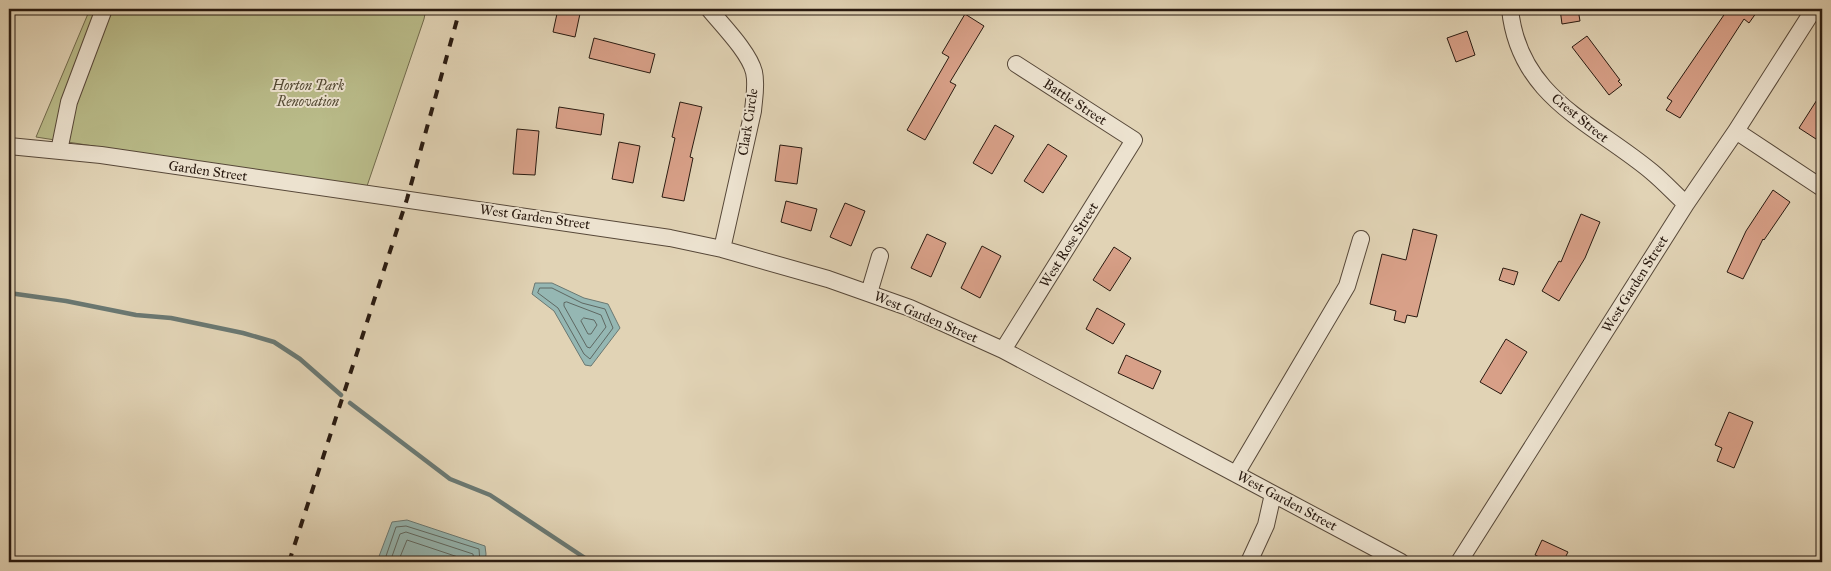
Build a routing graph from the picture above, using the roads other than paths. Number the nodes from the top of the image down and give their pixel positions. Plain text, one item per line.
1 (104, 9) edge
2 (709, 9) edge
3 (1510, 9) edge
4 (1814, 9) edge
5 (1016, 64) dead end
6 (1736, 131) junction
7 (1134, 140) joint
8 (9, 146) edge
9 (59, 151) junction
10 (1822, 188) edge
11 (407, 199) joint
12 (1686, 204) junction
13 (1361, 239) dead end
14 (722, 249) junction
15 (880, 256) dead end
16 (869, 293) junction
17 (1003, 350) junction
18 (1236, 474) junction
19 (1273, 494) junction
20 (1249, 562) edge
21 (1402, 562) edge
22 (1460, 562) edge

1 - 9 street
2 - 14 street, Clark Circle
3 - 12 street, Crest Street
4 - 6 street, West Garden Street
5 - 7 street, Battle Street
6 - 10 street
6 - 12 street, West Garden Street
7 - 17 street, West Rose Street
8 - 9 street, Garden Street
9 - 11 street, Garden Street
11 - 14 street, West Garden Street
12 - 22 street, West Garden Street
13 - 18 street
14 - 16 street, West Garden Street
15 - 16 street
16 - 17 street, West Garden Street
17 - 18 street, West Garden Street
18 - 19 street, West Garden Street
19 - 20 street
19 - 21 street, West Garden Street

